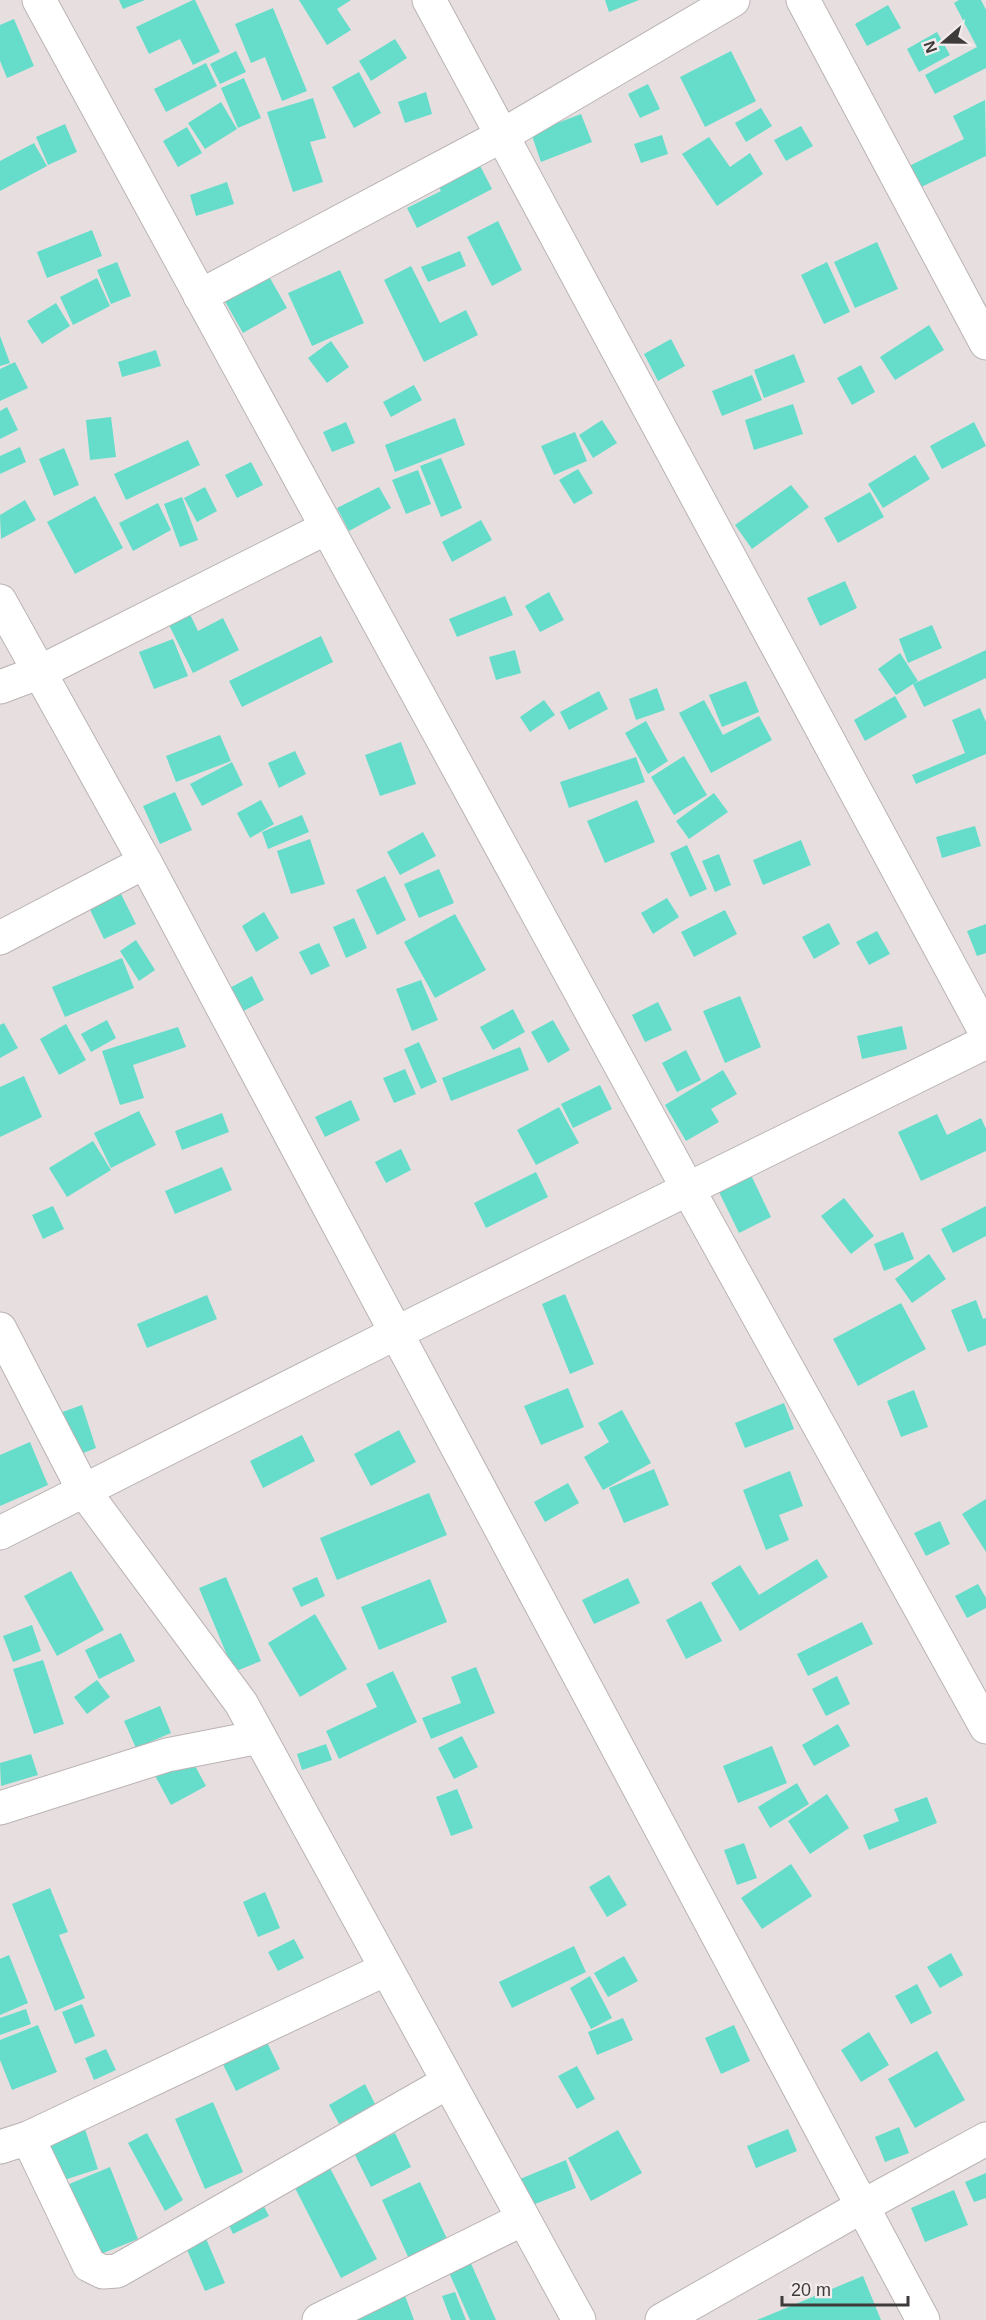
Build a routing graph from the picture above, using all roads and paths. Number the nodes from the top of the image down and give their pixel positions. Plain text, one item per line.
1 (39, 0) edge
2 (429, 0) edge
3 (733, 0) edge
4 (803, 0) edge
5 (503, 135) junction
6 (200, 296) junction
7 (986, 343) edge
8 (326, 528) junction
9 (0, 601) edge
10 (40, 672) junction
11 (0, 687) edge
12 (145, 862) junction
13 (0, 938) edge
14 (986, 1033) edge
15 (986, 1042) edge
16 (688, 1189) junction
17 (0, 1329) edge
18 (396, 1333) junction
19 (84, 1491) junction
20 (0, 1533) edge
21 (986, 1727) edge
22 (259, 1737) junction
23 (0, 1808) edge
24 (386, 1969) junction
25 (448, 2082) junction
26 (986, 2139) edge
27 (14, 2143) edge
28 (861, 2207) junction
29 (523, 2219) junction
30 (319, 2320) edge
31 (579, 2320) edge
32 (662, 2320) edge
33 (923, 2320) edge

1 - 6 street
2 - 5 street
3 - 5 street
4 - 7 street
5 - 6 street
5 - 14 street
6 - 8 street
8 - 10 street
8 - 16 street
9 - 10 street
10 - 11 street
10 - 12 street
12 - 13 street
12 - 18 street
15 - 16 street
16 - 18 street
16 - 21 street
17 - 19 street
18 - 19 street
18 - 28 street
19 - 20 street
19 - 22 street
22 - 23 street
22 - 24 street
24 - 25 street
24 - 27 street
25 - 27 street
25 - 29 street
26 - 28 street
28 - 32 street
28 - 33 street
29 - 30 street
29 - 31 street

